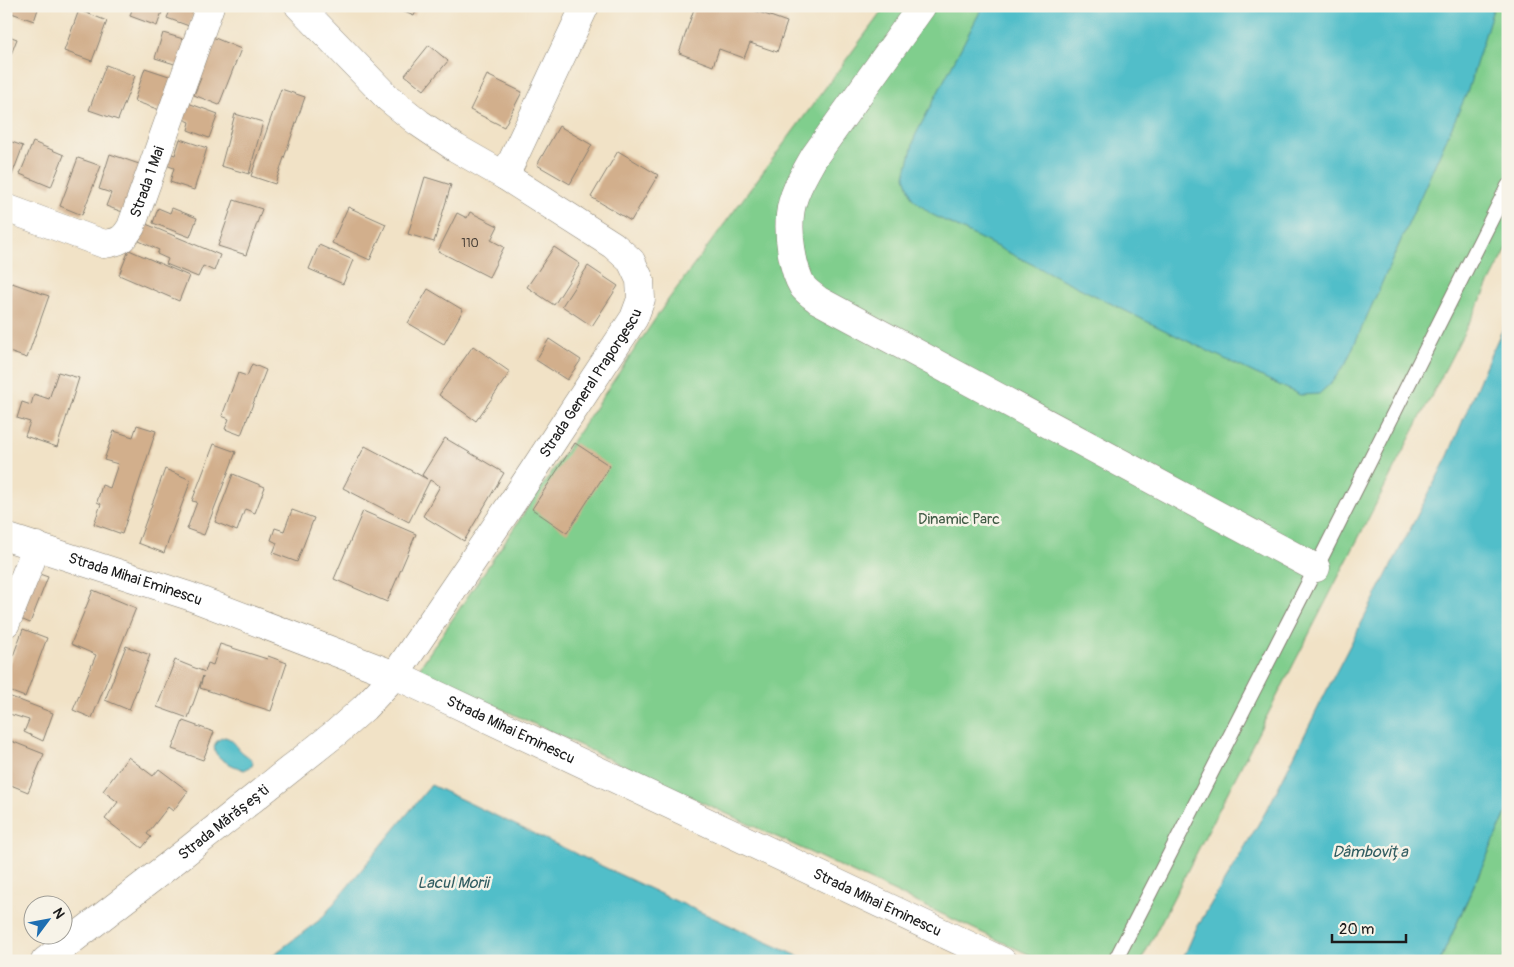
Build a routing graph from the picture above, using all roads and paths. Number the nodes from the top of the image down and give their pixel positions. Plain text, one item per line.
1 (210, 6) edge
2 (300, 6) edge
3 (585, 6) edge
4 (922, 6) edge
5 (505, 176) junction
6 (1508, 186) edge
7 (6, 208) edge
8 (6, 536) edge
9 (36, 546) junction
10 (1316, 568) junction
11 (6, 623) edge
12 (395, 675) junction
13 (1508, 943) edge
14 (45, 961) edge
15 (1002, 961) edge
16 (1115, 961) edge
17 (1500, 961) edge

1 - 7 street, Strada 1 Mai
2 - 5 street, Strada General Praporgescu
3 - 5 street
4 - 10 street
5 - 12 street, Strada General Praporgescu
6 - 10 lane
8 - 9 street, Strada Mihai Eminescu
9 - 11 street
9 - 12 street, Strada Mihai Eminescu
10 - 16 lane
12 - 14 street, Strada Mărășești
12 - 15 street, Strada Mihai Eminescu
13 - 17 path

